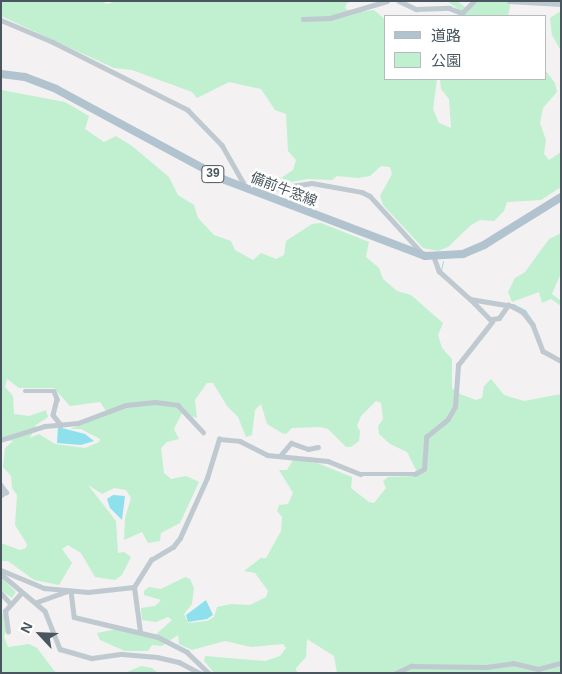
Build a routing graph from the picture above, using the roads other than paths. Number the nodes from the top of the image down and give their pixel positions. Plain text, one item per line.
1 (388, 1) edge
2 (399, 1) edge
3 (474, 1) edge
4 (508, 1) edge
5 (561, 4) edge
6 (303, 19) dead end
7 (1, 20) edge
8 (1, 74) edge
9 (243, 187) junction
10 (261, 194) junction
11 (561, 197) edge
12 (425, 256) junction
13 (434, 257) junction
14 (470, 300) junction
15 (508, 305) junction
16 (492, 319) junction
17 (561, 361) edge
18 (25, 391) dead end
19 (61, 425) junction
20 (203, 432) dead end
21 (1, 440) edge
22 (318, 447) dead end
23 (280, 456) junction
24 (1, 485) edge
25 (1, 496) edge
26 (1, 570) edge
27 (1, 574) edge
28 (134, 587) junction
29 (69, 591) junction
30 (1, 593) edge
31 (21, 593) junction
32 (37, 602) junction
33 (11, 604) junction
34 (8, 632) dead end
35 (140, 632) junction
36 (561, 663) edge
37 (200, 673) edge
38 (208, 673) edge
39 (396, 673) edge

1 - 6 street
2 - 3 street
4 - 5 street
7 - 9 street
8 - 9 main road, 備前牛窓線 / 39
9 - 10 main road, 備前牛窓線 / 39
10 - 12 main road, 備前牛窓線 / 39
10 - 12 street
11 - 13 main road, 備前牛窓線 / 39
12 - 13 main road, 備前牛窓線 / 39
13 - 14 street
14 - 15 street
14 - 16 street
15 - 16 street
15 - 17 street
16 - 23 street
18 - 19 street
19 - 20 street
19 - 21 street
22 - 23 street
23 - 28 street
24 - 25 street
26 - 29 street
27 - 31 street
28 - 29 street
28 - 35 street
29 - 32 street
29 - 35 street
30 - 33 street
31 - 32 street
31 - 33 street
32 - 37 street
33 - 34 street
35 - 38 street
36 - 39 street

